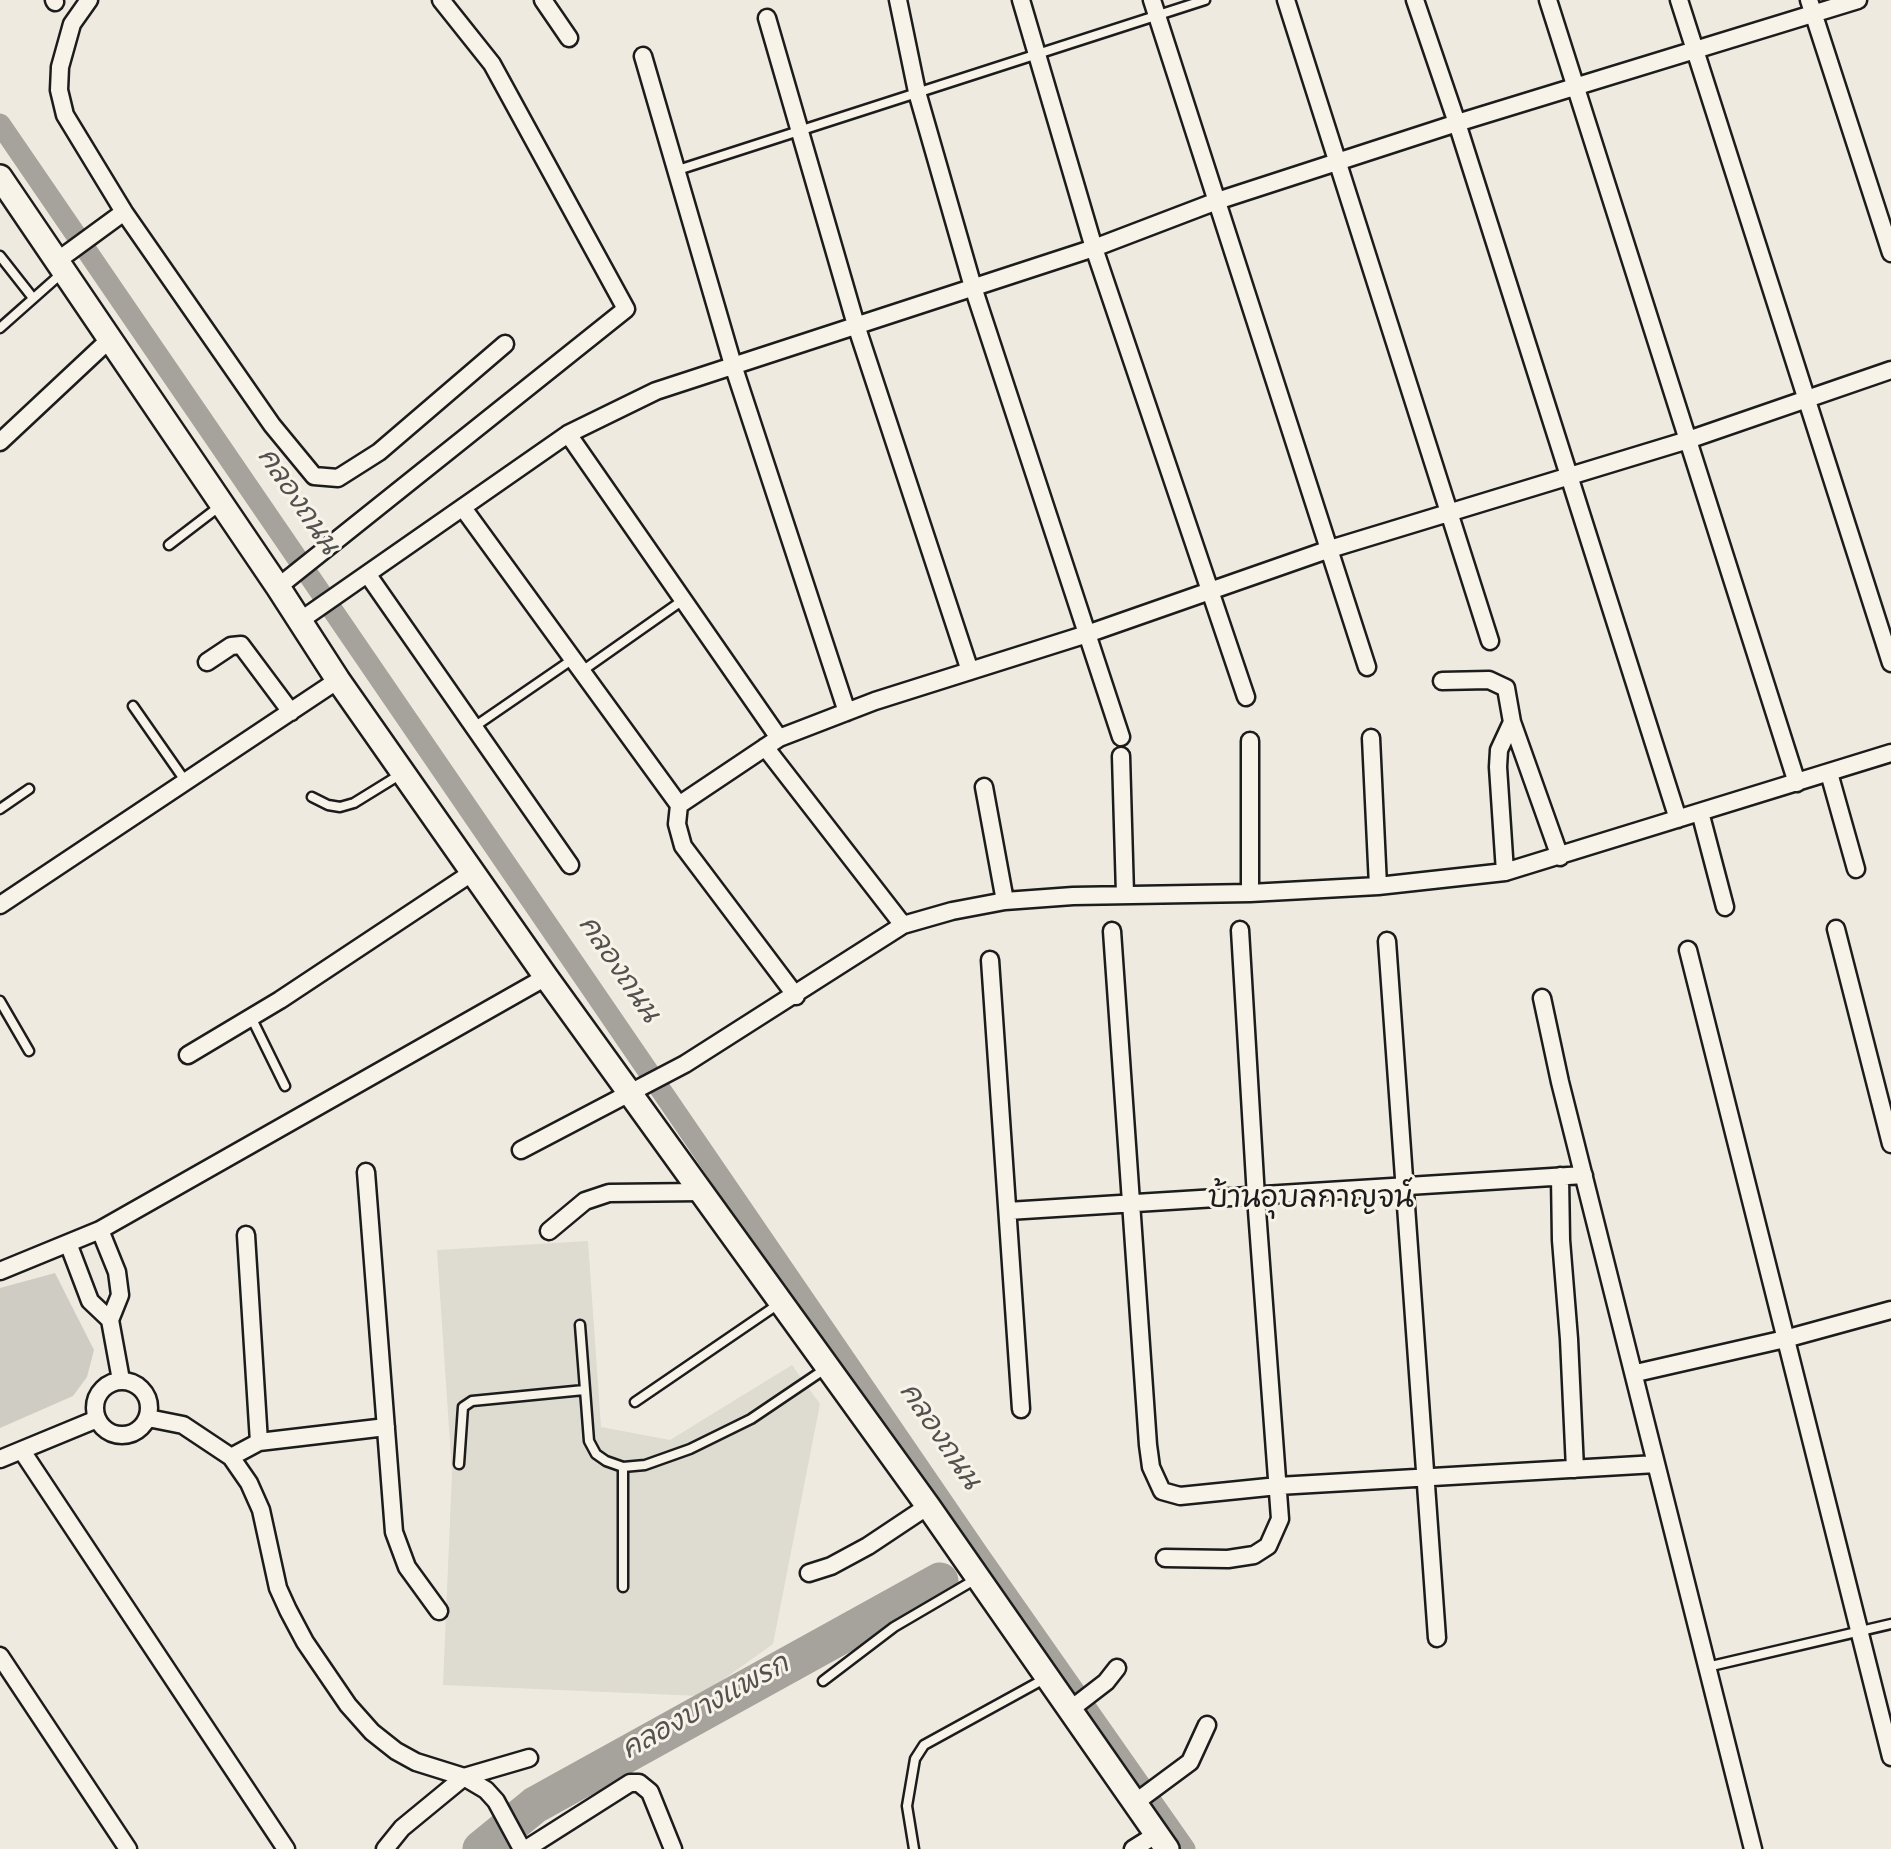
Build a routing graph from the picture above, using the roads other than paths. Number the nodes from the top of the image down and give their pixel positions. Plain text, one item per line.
1 (89, 0) edge
2 (441, 0) edge
3 (543, 0) edge
4 (898, 0) edge
5 (1021, 0) edge
6 (1205, 0) edge
7 (1286, 0) edge
8 (1415, 0) edge
9 (1548, 0) edge
10 (1679, 0) edge
11 (1858, 0) edge
12 (1812, 6) edge
13 (1154, 8) edge
14 (767, 18) dead end
15 (569, 38) dead end
16 (1695, 51) junction
17 (1039, 53) junction
18 (643, 55) dead end
19 (1577, 88) junction
20 (917, 92) junction
21 (1457, 123) junction
22 (801, 130) junction
23 (1338, 162) junction
24 (678, 170) junction
25 (0, 177) edge
26 (1217, 201) junction
27 (119, 215) junction
28 (1094, 248) junction
29 (1891, 253) edge
30 (0, 256) edge
31 (65, 260) junction
32 (973, 287) junction
33 (33, 298) junction
34 (856, 325) junction
35 (0, 328) edge
36 (110, 339) junction
37 (505, 344) dead end
38 (733, 365) junction
39 (1891, 370) edge
40 (1805, 398) junction
41 (568, 434) junction
42 (1688, 440) junction
43 (0, 442) edge
44 (1568, 476) junction
45 (222, 504) junction
46 (463, 508) junction
47 (1447, 512) junction
48 (169, 545) dead end
49 (1330, 549) junction
50 (363, 578) junction
51 (279, 586) junction
52 (1210, 590) junction
53 (683, 600) junction
54 (307, 616) junction
55 (1087, 634) junction
56 (1490, 642) dead end
57 (208, 662) dead end
58 (1891, 663) edge
59 (577, 665) junction
60 (1367, 667) dead end
61 (970, 671) junction
62 (338, 680) junction
63 (1442, 681) dead end
64 (1246, 697) dead end
65 (133, 706) dead end
66 (291, 712) junction
67 (847, 712) junction
68 (1512, 722) junction
69 (474, 727) junction
70 (1121, 737) dead end
71 (1371, 738) dead end
72 (1250, 741) dead end
73 (772, 743) junction
74 (1891, 753) edge
75 (1121, 756) dead end
76 (403, 773) junction
77 (1829, 773) junction
78 (186, 782) junction
79 (1797, 783) junction
80 (984, 787) dead end
81 (29, 789) dead end
82 (312, 797) dead end
83 (679, 806) junction
84 (0, 809) edge
85 (1700, 812) junction
86 (1678, 819) junction
87 (1560, 857) junction
88 (570, 865) dead end
89 (1856, 869) dead end
90 (472, 872) junction
91 (1505, 872) junction
92 (1378, 886) junction
93 (1250, 893) junction
94 (1125, 894) junction
95 (1005, 901) junction
96 (0, 905) edge
97 (1725, 907) dead end
98 (903, 925) junction
99 (1836, 929) dead end
100 (1240, 930) dead end
101 (1112, 931) dead end
102 (1387, 941) dead end
103 (1688, 950) dead end
104 (990, 960) dead end
105 (546, 976) junction
106 (796, 996) junction
107 (1542, 998) dead end
108 (0, 1002) edge
109 (251, 1017) junction
110 (29, 1051) dead end
111 (188, 1055) dead end
112 (285, 1086) dead end
113 (639, 1090) junction
114 (1891, 1144) edge
115 (521, 1150) dead end
116 (366, 1172) dead end
117 (1584, 1175) junction
118 (1560, 1176) junction
119 (1406, 1185) junction
120 (701, 1192) junction
121 (1256, 1197) junction
122 (1132, 1204) junction
123 (1009, 1212) junction
124 (100, 1230) junction
125 (549, 1231) dead end
126 (246, 1235) dead end
127 (68, 1243) junction
128 (0, 1271) edge
129 (781, 1302) junction
130 (1891, 1310) edge
131 (110, 1320) junction
132 (580, 1325) dead end
133 (1786, 1339) junction
134 (827, 1367) junction
135 (1636, 1373) junction
136 (121, 1380) junction
137 (584, 1390) junction
138 (635, 1402) dead end
139 (1021, 1409) dead end
140 (148, 1418) junction
141 (97, 1419) junction
142 (386, 1427) junction
143 (259, 1442) junction
144 (22, 1451) junction
145 (231, 1457) junction
146 (0, 1459) edge
147 (459, 1464) dead end
148 (1656, 1464) junction
149 (623, 1467) junction
150 (1575, 1469) junction
151 (1425, 1477) junction
152 (1278, 1486) junction
153 (928, 1506) junction
154 (1165, 1558) dead end
155 (809, 1573) dead end
156 (979, 1578) junction
157 (623, 1587) dead end
158 (439, 1611) dead end
159 (1891, 1623) edge
160 (1858, 1631) junction
161 (1437, 1638) dead end
162 (0, 1656) edge
163 (1706, 1667) junction
164 (1117, 1668) dead end
165 (1049, 1677) junction
166 (823, 1681) dead end
167 (1076, 1705) junction
168 (1207, 1725) dead end
169 (1891, 1757) edge
170 (529, 1758) dead end
171 (464, 1777) junction
172 (1140, 1799) junction
173 (1162, 1842) edge
174 (522, 1846) edge
175 (128, 1849) edge
176 (286, 1849) edge
177 (385, 1849) edge
178 (673, 1849) edge
179 (914, 1849) edge
180 (1133, 1849) edge
181 (1754, 1849) edge

1 - 27 street
2 - 51 street
3 - 15 street
4 - 20 street
5 - 17 street
6 - 13 lane
7 - 23 street
8 - 21 street
9 - 19 street
10 - 16 street
11 - 12 street
12 - 16 street
12 - 29 street
13 - 17 lane
13 - 26 street
14 - 22 street
16 - 19 street
16 - 40 street
17 - 20 lane
17 - 28 street
18 - 24 street
19 - 21 street
19 - 42 street
20 - 22 lane
20 - 32 street
21 - 23 street
21 - 44 street
22 - 24 lane
22 - 34 street
23 - 26 street
23 - 47 street
24 - 38 street
25 - 31 street
26 - 28 street
26 - 49 street
27 - 31 street
27 - 37 street
28 - 32 street
28 - 52 street
30 - 33 lane
31 - 33 lane
31 - 36 street
32 - 34 street
32 - 55 street
33 - 35 lane
34 - 38 street
34 - 61 street
36 - 43 street
36 - 45 street
38 - 41 street
38 - 67 street
39 - 40 street
40 - 42 street
40 - 58 street
41 - 46 street
41 - 53 street
42 - 44 street
42 - 79 street
44 - 47 street
44 - 86 street
45 - 48 lane
45 - 51 street
46 - 50 street
46 - 59 street
47 - 49 street
47 - 56 street
49 - 52 street
49 - 60 street
50 - 54 street
50 - 69 street
51 - 54 street
52 - 55 street
52 - 64 street
53 - 59 lane
53 - 73 street
54 - 62 street
55 - 61 street
55 - 70 street
57 - 66 street
59 - 69 lane
59 - 83 street
61 - 67 street
62 - 66 street
62 - 76 street
63 - 68 street
65 - 78 lane
66 - 78 street
67 - 73 street
68 - 87 street
68 - 91 street
69 - 88 street
71 - 92 street
72 - 93 street
73 - 83 street
73 - 98 street
74 - 77 street
75 - 94 street
76 - 82 lane
76 - 90 street
77 - 79 street
77 - 89 street
78 - 96 street
79 - 85 street
80 - 95 street
81 - 84 lane
83 - 106 street
85 - 86 street
85 - 97 street
86 - 87 street
87 - 91 street
90 - 105 street
90 - 109 street
91 - 92 street
92 - 93 street
93 - 94 street
94 - 95 street
95 - 98 street
98 - 106 street
99 - 114 street
100 - 121 street
101 - 122 street
102 - 119 street
103 - 133 street
104 - 123 street
105 - 113 street
105 - 124 street
106 - 113 street
107 - 117 street
108 - 110 lane
109 - 111 street
109 - 112 lane
113 - 115 street
113 - 120 street
116 - 142 street
117 - 118 street
117 - 135 street
118 - 119 street
118 - 150 street
119 - 121 street
119 - 151 street
120 - 125 street
120 - 129 street
121 - 122 street
121 - 152 street
122 - 123 street
122 - 152 street
123 - 139 street
124 - 127 street
124 - 131 street
126 - 143 street
127 - 128 street
127 - 131 street
129 - 134 street
129 - 138 lane
130 - 133 street
131 - 136 street
132 - 137 lane
133 - 135 street
133 - 160 street
134 - 149 lane
134 - 153 street
135 - 148 street
136 - 140 street
136 - 141 street
137 - 147 lane
137 - 149 lane
140 - 141 street
140 - 145 street
141 - 144 street
142 - 143 street
142 - 158 street
143 - 145 street
144 - 146 street
144 - 176 street
145 - 171 street
148 - 150 street
148 - 163 street
149 - 157 lane
150 - 151 street
151 - 152 street
151 - 161 street
152 - 154 street
153 - 155 street
153 - 156 street
156 - 165 street
156 - 166 lane
159 - 160 lane
160 - 163 lane
160 - 169 street
162 - 175 street
163 - 181 street
164 - 167 street
165 - 167 street
165 - 179 lane
167 - 172 street
168 - 172 street
170 - 171 street
171 - 174 street
171 - 177 street
172 - 173 street
173 - 180 street
174 - 178 street

